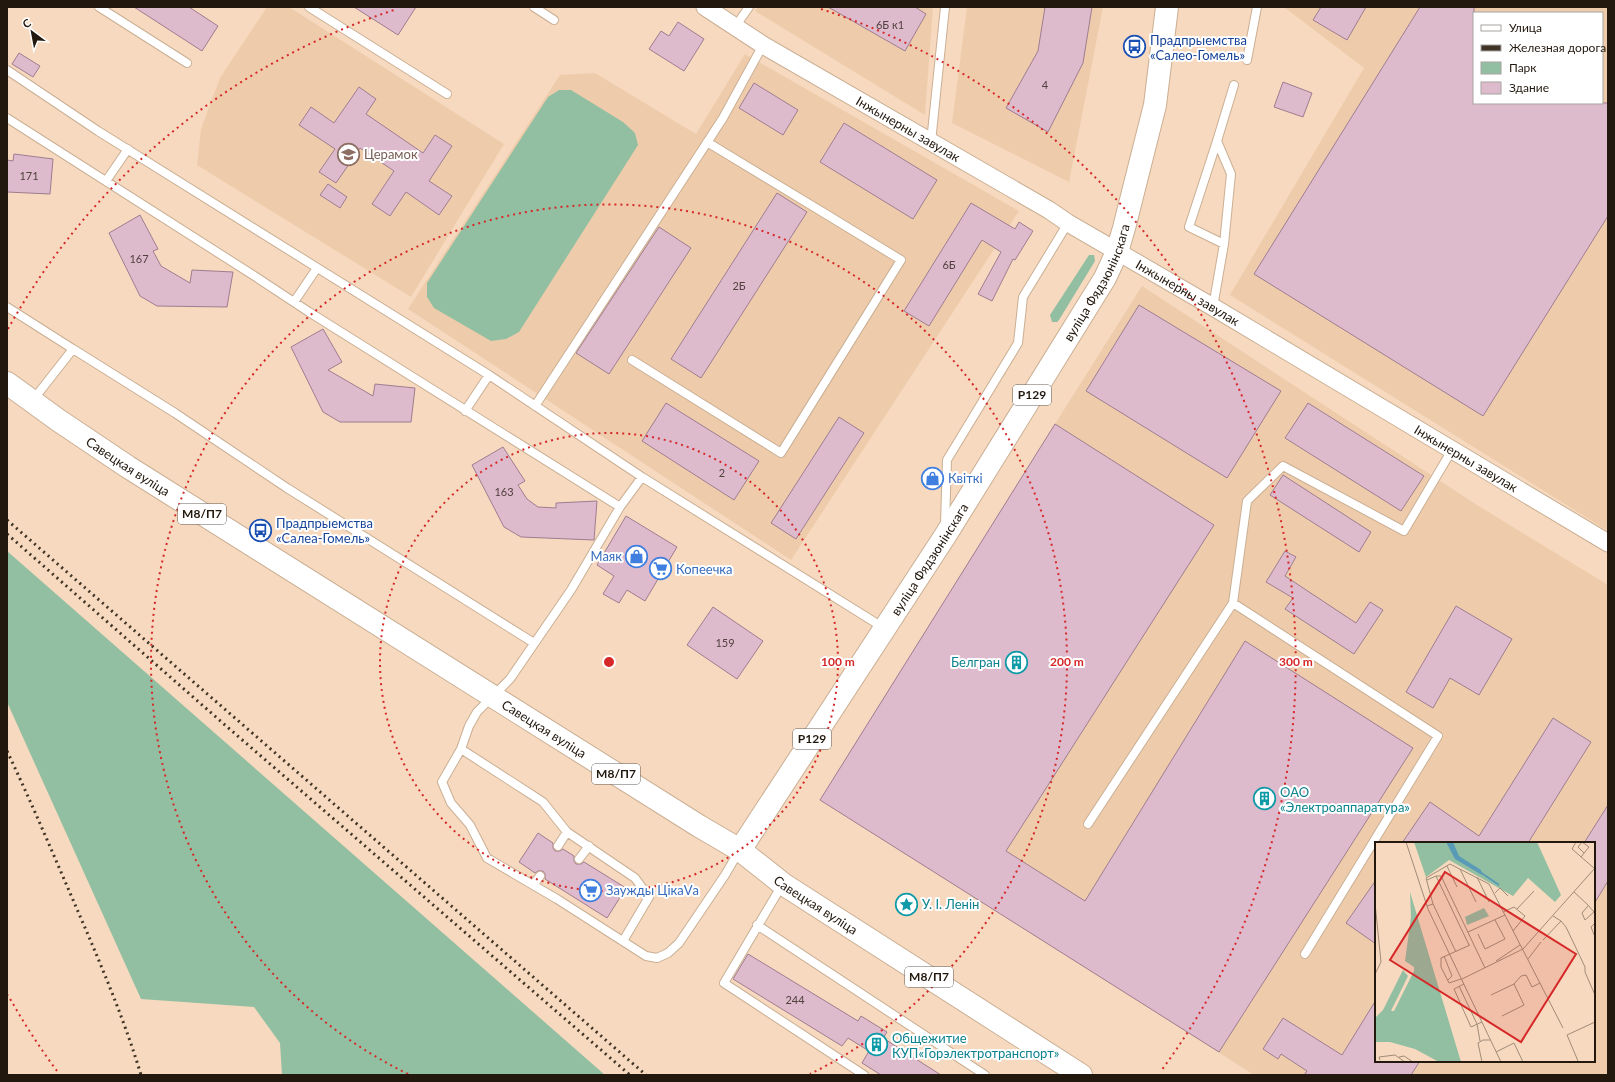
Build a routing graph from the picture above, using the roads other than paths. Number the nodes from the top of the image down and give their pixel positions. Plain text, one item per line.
1 (99, 7) edge
2 (310, 7) edge
3 (534, 7) edge
4 (704, 7) edge
5 (749, 7) edge
6 (945, 7) edge
7 (1167, 7) edge
8 (1257, 7) edge
9 (554, 20) dead end
10 (735, 27) junction
11 (763, 45) junction
12 (1247, 60) dead end
13 (187, 63) dead end
14 (7, 70) edge
15 (1234, 85) dead end
16 (447, 94) dead end
17 (7, 118) edge
18 (1217, 141) junction
19 (707, 142) junction
20 (931, 142) junction
21 (128, 149) junction
22 (106, 181) junction
23 (1068, 224) junction
24 (1224, 244) junction
25 (1117, 252) junction
26 (317, 268) junction
27 (294, 302) junction
28 (7, 307) edge
29 (1213, 307) junction
30 (73, 349) junction
31 (632, 360) dead end
32 (489, 375) junction
33 (7, 383) edge
34 (32, 402) junction
35 (535, 406) junction
36 (464, 411) junction
37 (1452, 450) junction
38 (642, 477) junction
39 (620, 507) junction
40 (945, 536) junction
41 (1608, 543) edge
42 (1233, 603) junction
43 (884, 628) junction
44 (534, 643) junction
45 (493, 697) junction
46 (461, 749) junction
47 (1088, 824) dead end
48 (567, 832) junction
49 (558, 846) dead end
50 (589, 846) junction
51 (740, 850) junction
52 (579, 859) dead end
53 (540, 876) dead end
54 (783, 884) junction
55 (532, 885) junction
56 (562, 890) dead end
57 (557, 898) junction
58 (757, 925) junction
59 (623, 941) junction
60 (1305, 954) dead end
61 (864, 1075) edge
62 (985, 1075) edge
63 (1081, 1075) edge

1 - 13 lane
2 - 16 lane
3 - 9 lane
4 - 10 street, Інжынерны завулак
5 - 10 lane
6 - 20 lane
7 - 25 main road, вуліца Фядзюнінскага / Р129
8 - 12 lane
10 - 11 street, Інжынерны завулак
11 - 19 lane
11 - 20 street, Інжынерны завулак
14 - 21 lane
15 - 18 lane
17 - 22 lane
18 - 24 lane
18 - 24 lane
19 - 31 lane
19 - 35 lane
20 - 23 street, Інжынерны завулак
21 - 22 lane
21 - 26 lane
22 - 27 lane
23 - 25 street, Інжынерны завулак
23 - 40 lane
24 - 29 lane
25 - 29 street, Інжынерны завулак
25 - 40 main road, вуліца Фядзюнінскага / Р129
26 - 27 lane
26 - 32 lane
27 - 36 lane
28 - 30 lane
29 - 37 street, Інжынерны завулак
30 - 34 lane
30 - 44 lane
32 - 35 lane
32 - 36 lane
33 - 34 main road, Савецкая вуліца / М8/П7
34 - 45 main road, Савецкая вуліца / М8/П7
35 - 38 lane
36 - 39 lane
37 - 41 street, Інжынерны завулак
37 - 42 lane
38 - 39 lane
38 - 43 lane
39 - 44 lane
40 - 43 main road, вуліца Фядзюнінскага / Р129
42 - 47 lane
42 - 60 lane
43 - 51 main road, вуліца Фядзюнінскага / Р129
44 - 45 lane
45 - 46 lane
45 - 51 main road, Савецкая вуліца / М8/П7
46 - 48 lane
46 - 55 lane
48 - 49 lane
48 - 50 lane
50 - 52 lane
50 - 59 lane
51 - 54 main road, Савецкая вуліца / М8/П7
51 - 59 lane
53 - 55 lane
54 - 58 lane
54 - 63 main road, Савецкая вуліца / М8/П7
55 - 57 lane
56 - 57 lane
57 - 59 lane
58 - 61 lane
58 - 62 lane

